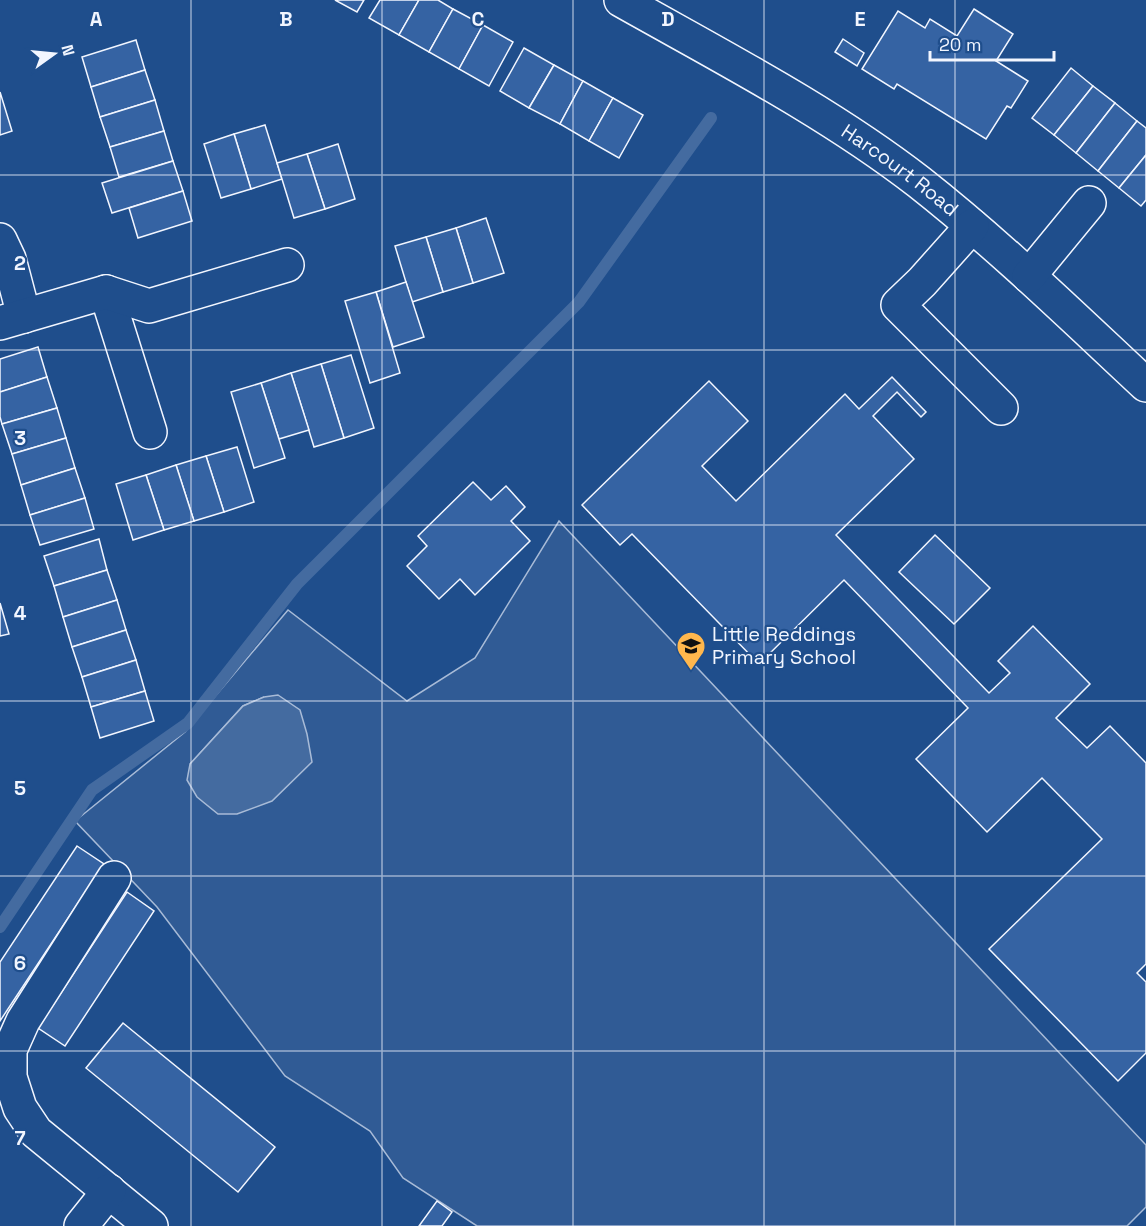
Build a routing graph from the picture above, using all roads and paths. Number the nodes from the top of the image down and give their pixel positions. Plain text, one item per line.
1 (621, 0) edge
2 (1089, 203) dead end
3 (972, 226) junction
4 (0, 240) edge
5 (287, 265) dead end
6 (1029, 276) junction
7 (106, 292) junction
8 (12, 320) edge
9 (1146, 385) edge
10 (1001, 408) dead end
11 (150, 432) dead end
12 (114, 878) dead end
13 (109, 1191) junction
14 (81, 1226) edge
15 (150, 1226) edge

1 - 3 street, Harcourt Road
2 - 6 street
3 - 6 street, Harcourt Road
3 - 10 street
4 - 8 street
5 - 7 street
6 - 9 street, Harcourt Road
7 - 8 street
7 - 11 street
12 - 13 street
13 - 14 street
13 - 15 street

